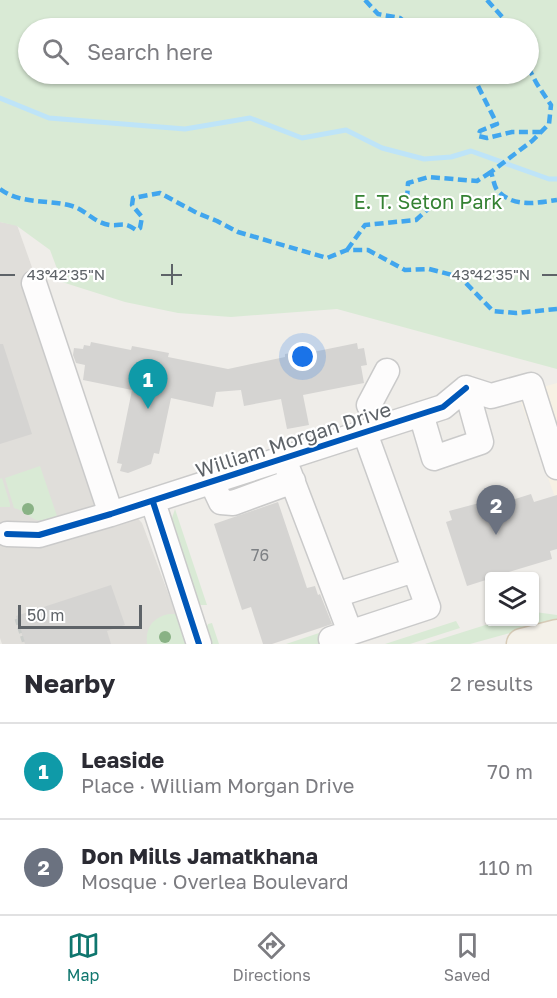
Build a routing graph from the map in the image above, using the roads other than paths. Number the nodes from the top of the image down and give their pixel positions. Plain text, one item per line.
1 (34, 283) dead end
2 (387, 371) dead end
3 (466, 388) junction
4 (369, 405) dead end
5 (432, 411) junction
6 (365, 433) junction
7 (555, 455) edge
8 (289, 470) junction
9 (153, 502) junction
10 (111, 514) junction
11 (7, 534) dead end
12 (414, 570) junction
13 (336, 595) junction
14 (557, 635) edge
15 (199, 644) edge
16 (522, 644) edge

1 - 10 street
2 - 4 street
3 - 5 street
3 - 5 street
3 - 7 street
5 - 6 street, William Morgan Drive
6 - 8 street, William Morgan Drive
6 - 12 street
8 - 9 street, William Morgan Drive
8 - 13 street
9 - 10 street, William Morgan Drive
9 - 15 street
10 - 11 street, William Morgan Drive
12 - 13 street
12 - 13 street
14 - 16 main road

